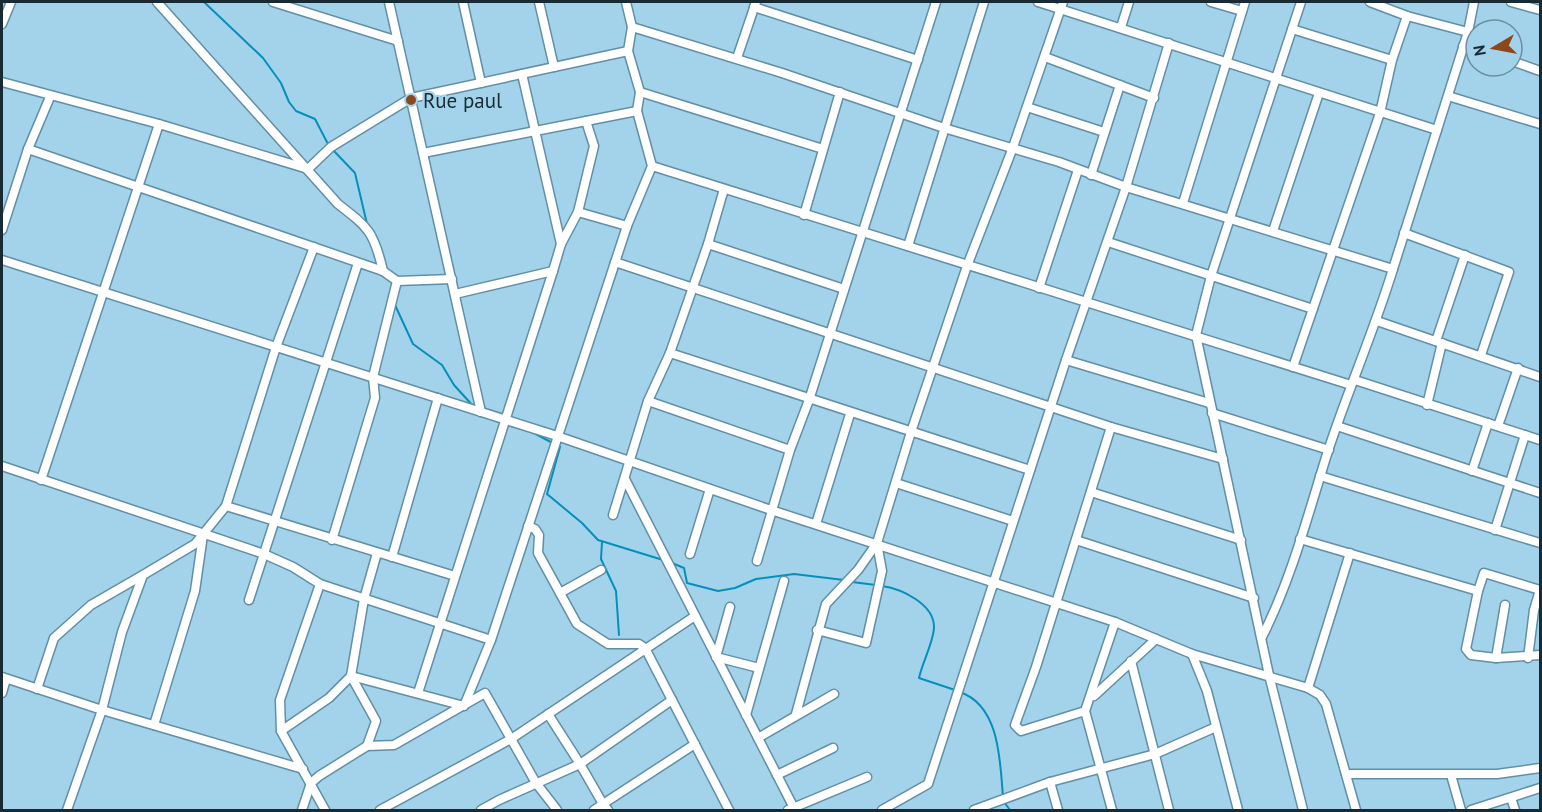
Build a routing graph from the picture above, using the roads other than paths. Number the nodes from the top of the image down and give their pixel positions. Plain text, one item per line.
1 (11, 2) edge
2 (157, 2) edge
3 (273, 2) edge
4 (389, 2) edge
5 (463, 2) edge
6 (539, 2) edge
7 (626, 2) edge
8 (936, 2) edge
9 (984, 2) edge
10 (1038, 2) edge
11 (1130, 2) edge
12 (1211, 2) edge
13 (1245, 2) edge
14 (1301, 2) edge
15 (1370, 2) edge
16 (1474, 2) edge
17 (1511, 2) edge
18 (755, 4) edge
19 (1062, 5) edge
20 (1540, 10) edge
21 (1242, 12) junction
22 (1407, 16) junction
23 (1471, 18) edge
24 (2, 24) edge
25 (632, 27) junction
26 (1121, 27) junction
27 (1292, 29) junction
28 (1464, 31) edge
29 (398, 41) junction
30 (1169, 43) junction
31 (1463, 46) edge
32 (628, 51) junction
33 (1045, 57) junction
34 (737, 58) junction
35 (918, 60) junction
36 (1392, 60) junction
37 (1227, 62) junction
38 (1524, 65) edge
39 (554, 67) junction
40 (1540, 71) edge
41 (522, 74) junction
42 (1276, 79) junction
43 (2, 82) edge
44 (481, 83) junction
45 (1120, 86) junction
46 (640, 92) junction
47 (840, 92) junction
48 (1319, 93) junction
49 (1448, 96) junction
50 (50, 97) junction
51 (411, 98) junction
52 (1154, 98) junction
53 (1027, 107) junction
54 (638, 111) junction
55 (899, 111) junction
56 (1380, 113) junction
57 (586, 122) junction
58 (159, 124) junction
59 (1540, 124) edge
60 (944, 128) junction
61 (1437, 130) junction
62 (536, 131) junction
63 (1104, 132) junction
64 (28, 149) junction
65 (823, 149) junction
66 (1012, 150) junction
67 (423, 153) junction
68 (652, 166) junction
69 (308, 169) junction
70 (1078, 170) junction
71 (1091, 175) junction
72 (137, 187) junction
73 (1126, 187) junction
74 (724, 189) junction
75 (1183, 203) junction
76 (578, 212) junction
77 (804, 215) junction
78 (1230, 218) junction
79 (627, 226) junction
80 (2, 230) edge
81 (861, 231) junction
82 (1273, 231) junction
83 (1404, 233) junction
84 (1108, 242) junction
85 (561, 244) junction
86 (708, 244) junction
87 (908, 246) junction
88 (314, 247) junction
89 (1335, 250) junction
90 (1465, 255) junction
91 (2, 260) edge
92 (615, 262) junction
93 (357, 263) junction
94 (967, 266) junction
95 (1393, 269) junction
96 (383, 271) junction
97 (553, 271) junction
98 (1211, 276) junction
99 (452, 279) junction
100 (397, 280) junction
101 (1039, 288) junction
102 (844, 289) junction
103 (692, 290) junction
104 (102, 292) junction
105 (455, 294) junction
106 (1086, 303) junction
107 (1313, 309) junction
108 (1377, 321) junction
109 (828, 334) junction
110 (1196, 335) junction
111 (1439, 342) junction
112 (276, 347) junction
113 (670, 353) junction
114 (1481, 355) junction
115 (1066, 360) junction
116 (326, 363) junction
117 (1293, 367) junction
118 (1518, 368) junction
119 (933, 369) junction
120 (373, 377) junction
121 (1540, 377) edge
122 (1353, 383) junction
123 (438, 398) junction
124 (809, 400) junction
125 (648, 401) junction
126 (1209, 403) junction
127 (1427, 405) junction
128 (1051, 407) junction
129 (481, 412) junction
130 (1212, 413) junction
131 (850, 414) junction
132 (503, 418) junction
133 (1488, 423) junction
134 (1337, 426) junction
135 (1498, 426) junction
136 (1111, 427) junction
137 (911, 432) junction
138 (1526, 435) junction
139 (557, 436) junction
140 (1540, 440) edge
141 (790, 450) junction
142 (1329, 450) junction
143 (1223, 459) junction
144 (629, 460) junction
145 (2, 466) edge
146 (1030, 471) junction
147 (1472, 471) junction
148 (1320, 476) junction
149 (625, 479) junction
150 (41, 480) junction
151 (896, 483) junction
152 (1509, 483) junction
153 (710, 489) junction
154 (1091, 492) junction
155 (1540, 494) edge
156 (226, 506) junction
157 (771, 510) junction
158 (613, 515) dead end
159 (275, 520) junction
160 (1013, 521) junction
161 (816, 524) junction
162 (528, 526) junction
163 (1495, 530) junction
164 (203, 534) junction
165 (1300, 539) junction
166 (332, 540) junction
167 (1076, 540) junction
168 (1241, 540) junction
169 (878, 543) junction
170 (1540, 543) edge
171 (377, 553) junction
172 (1350, 553) junction
173 (264, 554) junction
174 (690, 554) dead end
175 (392, 557) junction
176 (757, 561) dead end
177 (600, 570) dead end
178 (143, 574) junction
179 (455, 576) junction
180 (784, 581) dead end
181 (993, 582) junction
182 (320, 584) junction
183 (1540, 590) edge
184 (1478, 591) junction
185 (560, 593) junction
186 (1254, 598) junction
187 (364, 599) junction
188 (249, 600) dead end
189 (1056, 604) junction
190 (1505, 605) dead end
191 (730, 607) dead end
192 (695, 616) junction
193 (1114, 622) junction
194 (439, 623) junction
195 (817, 630) junction
196 (1262, 637) junction
197 (1156, 639) junction
198 (491, 640) junction
199 (645, 648) junction
200 (1192, 654) junction
201 (1540, 655) edge
202 (716, 657) junction
203 (1496, 658) junction
204 (1528, 658) junction
205 (1131, 661) junction
206 (759, 668) junction
207 (1269, 675) junction
208 (351, 676) junction
209 (4, 678) edge
210 (1308, 688) junction
211 (38, 689) junction
212 (2, 693) edge
213 (418, 693) junction
214 (834, 694) dead end
215 (1091, 698) junction
216 (672, 700) junction
217 (464, 706) junction
218 (102, 710) junction
219 (1085, 711) junction
220 (548, 714) junction
221 (795, 714) junction
222 (746, 715) junction
223 (154, 725) junction
224 (1216, 727) junction
225 (281, 731) junction
226 (758, 738) junction
227 (511, 739) junction
228 (695, 744) junction
229 (367, 746) junction
230 (833, 748) dead end
231 (1155, 754) junction
232 (580, 764) junction
233 (1540, 768) edge
234 (303, 769) junction
235 (1100, 770) junction
236 (1346, 774) junction
237 (777, 775) junction
238 (1451, 775) junction
239 (867, 777) dead end
240 (1050, 782) junction
241 (311, 783) junction
242 (536, 783) junction
243 (1540, 788) edge
244 (1511, 798) junction
245 (605, 807) edge
246 (792, 809) edge
247 (67, 810) edge
248 (302, 810) edge
249 (325, 810) edge
250 (380, 810) edge
251 (481, 810) edge
252 (557, 810) edge
253 (594, 810) edge
254 (729, 810) edge
255 (882, 810) edge
256 (974, 810) edge
257 (1058, 810) edge
258 (1112, 810) edge
259 (1169, 810) edge
260 (1238, 810) edge
261 (1303, 810) edge
262 (1356, 810) edge
263 (1461, 810) edge
264 (1471, 810) edge
265 (1515, 810) edge

1 - 24 street
2 - 69 street
3 - 29 street
4 - 29 street
5 - 44 street
6 - 39 street
7 - 25 street
8 - 35 street
9 - 60 street
10 - 19 street
11 - 26 street
12 - 21 street
13 - 21 street
14 - 27 street
15 - 22 street
16 - 23 street
17 - 20 street
18 - 34 street
18 - 35 street
19 - 26 street
19 - 33 street
21 - 37 street
22 - 28 street
22 - 36 street
25 - 32 street
25 - 34 street
26 - 30 street
27 - 36 street
27 - 42 street
29 - 51 street
30 - 37 street
30 - 52 street
31 - 49 street
32 - 39 street
32 - 46 street
33 - 45 street
33 - 53 street
34 - 47 street
35 - 55 street
36 - 56 street
37 - 42 street
37 - 75 street
38 - 40 street
39 - 41 street
41 - 44 street
41 - 62 street
42 - 48 street
42 - 78 street
43 - 50 street
44 - 51 street
45 - 52 street
45 - 63 street
46 - 54 street
46 - 65 street
47 - 55 street
47 - 65 street
48 - 56 street
48 - 82 street
49 - 59 street
49 - 61 street
50 - 58 street
50 - 64 street
51 - 67 street
51 - 69 street
52 - 73 street
53 - 63 street
53 - 66 street
54 - 57 street
54 - 68 street
55 - 60 street
55 - 81 street
56 - 61 street
56 - 89 street
57 - 62 street
57 - 76 street
58 - 69 street
58 - 72 street
60 - 66 street
60 - 87 street
61 - 83 street
62 - 67 street
62 - 85 street
63 - 71 street
64 - 72 street
64 - 80 street
65 - 77 street
66 - 70 street
66 - 94 street
67 - 99 street
68 - 74 street
68 - 79 street
69 - 96 street
70 - 71 street
70 - 101 street
71 - 73 street
72 - 88 street
72 - 104 street
73 - 75 street
73 - 84 street
74 - 77 street
74 - 86 street
75 - 78 street
76 - 79 street
76 - 85 street
77 - 81 street
78 - 82 street
78 - 98 street
79 - 92 street
81 - 87 street
81 - 102 street
82 - 89 street
83 - 90 street
83 - 95 street
84 - 98 street
84 - 106 street
85 - 97 street
86 - 102 street
86 - 103 street
87 - 94 street
88 - 93 street
88 - 112 street
89 - 95 street
89 - 107 street
90 - 111 street
90 - 114 street
91 - 104 street
92 - 103 street
92 - 139 street
93 - 96 street
93 - 116 street
94 - 101 street
94 - 119 street
95 - 108 street
96 - 100 street
97 - 105 street
97 - 132 street
98 - 107 street
98 - 110 street
99 - 100 street
99 - 105 street
100 - 120 street
101 - 106 street
102 - 109 street
103 - 109 street
103 - 113 street
104 - 112 street
104 - 150 street
105 - 129 street
106 - 110 street
106 - 115 street
107 - 117 street
108 - 111 street
108 - 122 street
109 - 119 street
109 - 124 street
110 - 117 street
110 - 126 street
111 - 114 street
111 - 127 street
112 - 116 street
112 - 156 street
113 - 124 street
113 - 125 street
114 - 118 street
115 - 126 street
115 - 128 street
116 - 120 street
116 - 159 street
117 - 122 street
118 - 121 street
118 - 135 street
119 - 128 street
119 - 137 street
120 - 123 street
120 - 166 street
122 - 127 street
122 - 134 street
123 - 129 street
123 - 175 street
124 - 131 street
124 - 141 street
125 - 141 street
125 - 144 street
126 - 130 street
127 - 133 street
128 - 136 street
128 - 146 street
129 - 132 street
130 - 142 street
130 - 143 street
131 - 137 street
131 - 161 street
132 - 139 street
132 - 179 street
133 - 135 street
133 - 147 street
134 - 142 street
134 - 147 street
135 - 138 street
136 - 143 street
136 - 154 street
137 - 146 street
137 - 151 street
138 - 140 street
138 - 152 street
139 - 144 street
139 - 162 street
141 - 157 street
142 - 148 street
143 - 168 street
144 - 149 street
144 - 153 street
145 - 150 street
146 - 160 street
147 - 152 street
148 - 163 street
148 - 165 street
149 - 158 street
149 - 192 street
150 - 164 street
151 - 160 street
151 - 169 street
152 - 155 street
152 - 163 street
153 - 157 street
153 - 174 street
154 - 167 street
154 - 168 street
156 - 159 street
156 - 164 street
157 - 161 street
157 - 176 street
159 - 166 street
159 - 173 street
160 - 181 street
161 - 169 street
162 - 185 street
162 - 198 street
163 - 170 street
164 - 173 street
164 - 178 street
164 - 223 street
165 - 172 street
165 - 196 street
166 - 171 street
167 - 186 street
167 - 189 street
168 - 186 street
169 - 181 street
169 - 195 street
169 - 195 street
171 - 175 street
171 - 187 street
172 - 184 street
172 - 210 street
173 - 182 street
173 - 188 street
175 - 179 street
177 - 185 street
178 - 211 street
178 - 218 street
179 - 194 street
180 - 206 street
181 - 189 street
181 - 255 street
182 - 187 street
182 - 225 street
183 - 184 street
183 - 204 street
184 - 203 street
185 - 199 street
186 - 196 street
187 - 194 street
187 - 208 street
189 - 193 street
189 - 219 street
190 - 203 street
191 - 202 street
192 - 199 street
192 - 202 street
193 - 197 street
193 - 215 street
194 - 198 street
194 - 213 street
195 - 221 street
196 - 207 street
197 - 200 street
197 - 205 street
198 - 217 street
199 - 216 street
199 - 220 street
200 - 207 street
200 - 224 street
201 - 204 street
202 - 206 street
202 - 222 street
203 - 204 street
205 - 215 street
205 - 231 street
206 - 222 street
207 - 210 street
207 - 261 street
208 - 213 street
208 - 225 street
208 - 229 street
209 - 211 street
209 - 212 street
210 - 236 street
211 - 218 street
213 - 217 street
214 - 221 street
215 - 219 street
216 - 228 street
216 - 232 street
217 - 227 street
217 - 229 street
218 - 223 street
218 - 247 street
219 - 235 street
220 - 227 street
220 - 232 street
221 - 226 street
222 - 226 street
223 - 234 street
224 - 231 street
224 - 260 street
225 - 234 street
226 - 237 street
227 - 242 street
227 - 250 street
228 - 245 street
228 - 254 street
229 - 241 street
230 - 237 street
231 - 235 street
231 - 259 street
232 - 242 street
232 - 245 street
233 - 238 street
234 - 241 street
235 - 240 street
235 - 258 street
236 - 238 street
236 - 262 street
237 - 246 street
238 - 263 street
239 - 246 street
240 - 256 street
240 - 257 street
241 - 248 street
241 - 249 street
242 - 251 street
242 - 252 street
243 - 244 street
244 - 264 street
244 - 265 street
245 - 253 street

